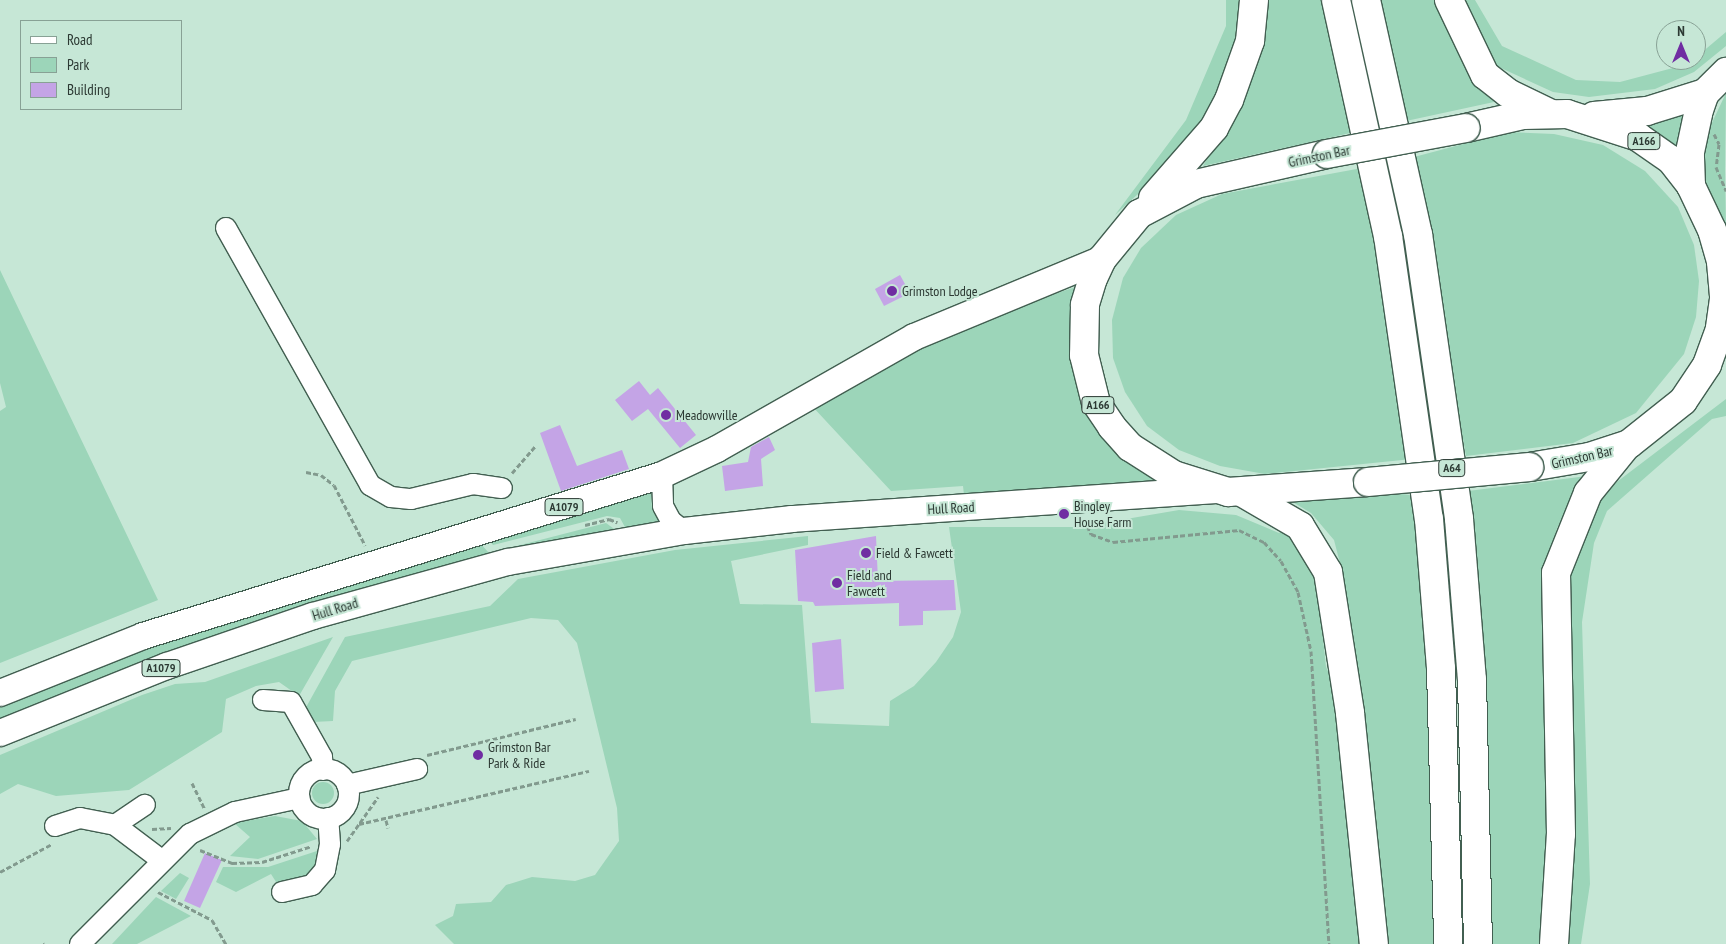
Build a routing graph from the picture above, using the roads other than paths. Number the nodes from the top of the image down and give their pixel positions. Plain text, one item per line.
1 (1254, 0) edge
2 (1336, 0) edge
3 (1366, 0) edge
4 (1449, 0) edge
5 (1726, 72) edge
6 (1705, 94) junction
7 (1550, 114) junction
8 (1583, 116) junction
9 (1691, 186) junction
10 (1139, 214) junction
11 (226, 228) dead end
12 (1719, 239) edge
13 (1102, 259) junction
14 (1726, 376) edge
15 (1694, 389) junction
16 (1628, 444) junction
17 (662, 475) junction
18 (502, 488) dead end
19 (1229, 491) junction
20 (684, 531) junction
21 (0, 692) edge
22 (263, 700) dead end
23 (0, 733) edge
24 (421, 762) road end
25 (323, 770) junction
26 (347, 785) junction
27 (299, 798) junction
28 (145, 805) dead end
29 (328, 818) junction
30 (115, 824) junction
31 (55, 826) dead end
32 (160, 859) junction
33 (282, 892) dead end
34 (80, 944) edge
35 (1374, 944) edge
36 (1448, 944) edge
37 (1478, 944) edge
38 (1554, 944) edge

1 - 10 highway
2 - 36 highway, A64
3 - 37 highway, A64
4 - 7 highway
5 - 6 highway, A166
6 - 8 highway, A166
6 - 9 highway, A166
7 - 8 highway, Grimston Bar / A166
7 - 10 highway, Grimston Bar / A166, bridge
8 - 9 highway, Grimston Bar / A166
9 - 12 highway, Grimston Bar / A166
10 - 13 highway, Grimston Bar / A166
11 - 18 street
12 - 15 highway, Grimston Bar / A166
13 - 17 main road, A1079
13 - 19 highway, Grimston Bar / A166
14 - 15 highway
15 - 16 highway, Grimston Bar / A166
16 - 19 highway, Grimston Bar / A166, bridge
16 - 38 highway
17 - 20 street
17 - 21 main road, A1079
19 - 20 main road, Hull Road / A1079
19 - 35 highway
20 - 23 main road, Hull Road / A1079
22 - 25 street
24 - 26 street
25 - 26 street
25 - 27 street
26 - 29 street
27 - 29 street
27 - 32 street
28 - 30 street
29 - 33 street
30 - 31 street
30 - 32 street
32 - 34 street

